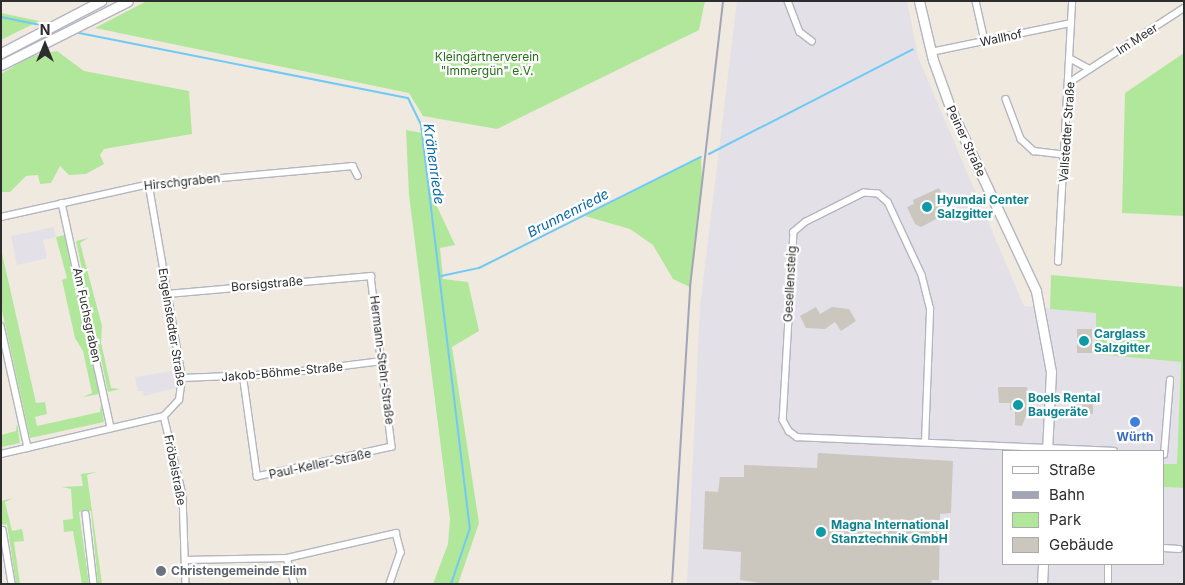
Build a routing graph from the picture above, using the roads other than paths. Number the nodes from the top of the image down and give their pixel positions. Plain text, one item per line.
1 (101, 1) edge
2 (128, 1) edge
3 (788, 1) edge
4 (919, 1) edge
5 (976, 1) edge
6 (1072, 1) edge
7 (1184, 8) edge
8 (1071, 24) junction
9 (812, 41) dead end
10 (985, 41) junction
11 (931, 52) junction
12 (1, 53) edge
13 (1071, 60) junction
14 (1, 65) edge
15 (1090, 69) junction
16 (1070, 82) junction
17 (1006, 99) dead end
18 (1065, 155) junction
19 (358, 176) dead end
20 (148, 186) junction
21 (62, 203) junction
22 (1, 216) edge
23 (1058, 262) dead end
24 (367, 275) joint
25 (167, 294) junction
26 (1, 326) edge
27 (382, 361) junction
28 (243, 377) junction
29 (182, 378) junction
30 (1170, 380) dead end
31 (164, 416) junction
32 (112, 428) junction
33 (925, 442) junction
34 (392, 447) joint
35 (28, 448) junction
36 (1047, 450) edge
37 (1164, 450) edge
38 (1, 454) edge
39 (86, 514) dead end
40 (3, 530) dead end
41 (1165, 548) edge
42 (1179, 548) dead end
43 (287, 558) junction
44 (185, 560) junction
45 (1044, 565) edge
46 (1108, 565) edge
47 (12, 584) edge
48 (94, 584) edge
49 (186, 584) edge
50 (295, 584) edge
51 (390, 584) edge
52 (1042, 584) edge
53 (1108, 584) edge

1 - 12 main road
2 - 14 main road
3 - 9 street
4 - 11 main road, Peiner Straße
5 - 10 street
6 - 8 street, Vallstedter Straße
7 - 15 street, Im Meer
8 - 10 street, Wallhof
8 - 13 street, Vallstedter Straße
10 - 11 street, Wallhof
11 - 36 main road, Peiner Straße
13 - 15 street
13 - 16 street, Vallstedter Straße
15 - 16 street, Im Meer
16 - 18 street, Vallstedter Straße
17 - 18 street
18 - 23 street, Vallstedter Straße
19 - 20 street, Hirschgraben
20 - 21 street, Hirschgraben
20 - 25 street, Engelnstedter Straße
21 - 22 street, Hirschgraben
21 - 32 street, Am Fuchsgraben
24 - 25 street, Borsigstraße
24 - 27 street, Hermann-Stehr-Straße
25 - 29 street, Engelnstedter Straße
26 - 35 street
27 - 28 street, Jakob-Böhme-Straße
27 - 34 street, Hermann-Stehr-Straße
28 - 29 street, Jakob-Böhme-Straße
28 - 34 street, Paul-Keller-Straße
29 - 31 street, Engelnstedter Straße
30 - 37 street
31 - 32 street
31 - 44 street, Fröbelstraße
32 - 35 street
33 - 33 street, Gesellensteig
33 - 36 street, Gesellensteig
35 - 38 street
39 - 48 street
40 - 47 street
41 - 42 street
43 - 44 street
43 - 50 street
43 - 51 street
44 - 49 street, Fröbelstraße
45 - 52 main road
46 - 53 street

